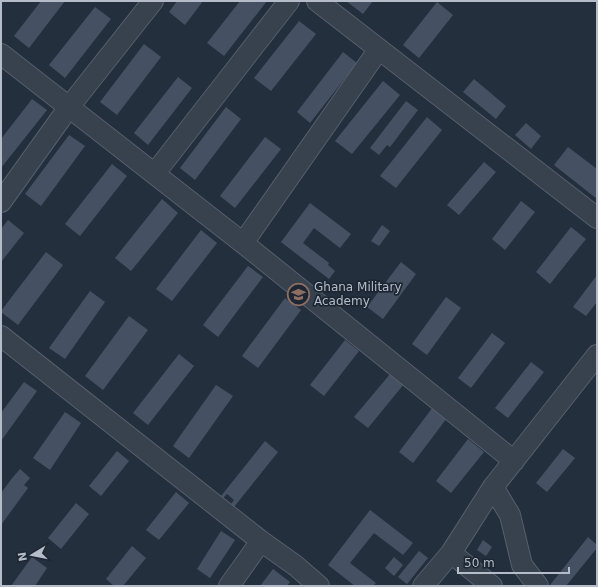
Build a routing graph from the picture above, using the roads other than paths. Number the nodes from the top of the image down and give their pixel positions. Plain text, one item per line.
1 (154, 1) edge
2 (289, 1) edge
3 (317, 1) edge
4 (379, 49) junction
5 (1, 54) edge
6 (69, 107) junction
7 (155, 173) junction
8 (1, 202) edge
9 (597, 218) edge
10 (243, 243) junction
11 (1, 336) edge
12 (597, 355) edge
13 (514, 461) junction
14 (493, 487) junction
15 (262, 541) junction
16 (451, 553) junction
17 (229, 586) edge
18 (319, 586) edge
19 (423, 586) edge
20 (492, 586) edge
21 (538, 586) edge

1 - 6 street
2 - 7 street
3 - 4 street
4 - 9 street
4 - 10 street
5 - 6 street
6 - 7 street
6 - 8 street
7 - 10 street
10 - 13 street
11 - 15 street
12 - 13 street
13 - 14 street
14 - 16 street
14 - 21 street
15 - 17 street
15 - 18 street
16 - 19 street
16 - 20 street

